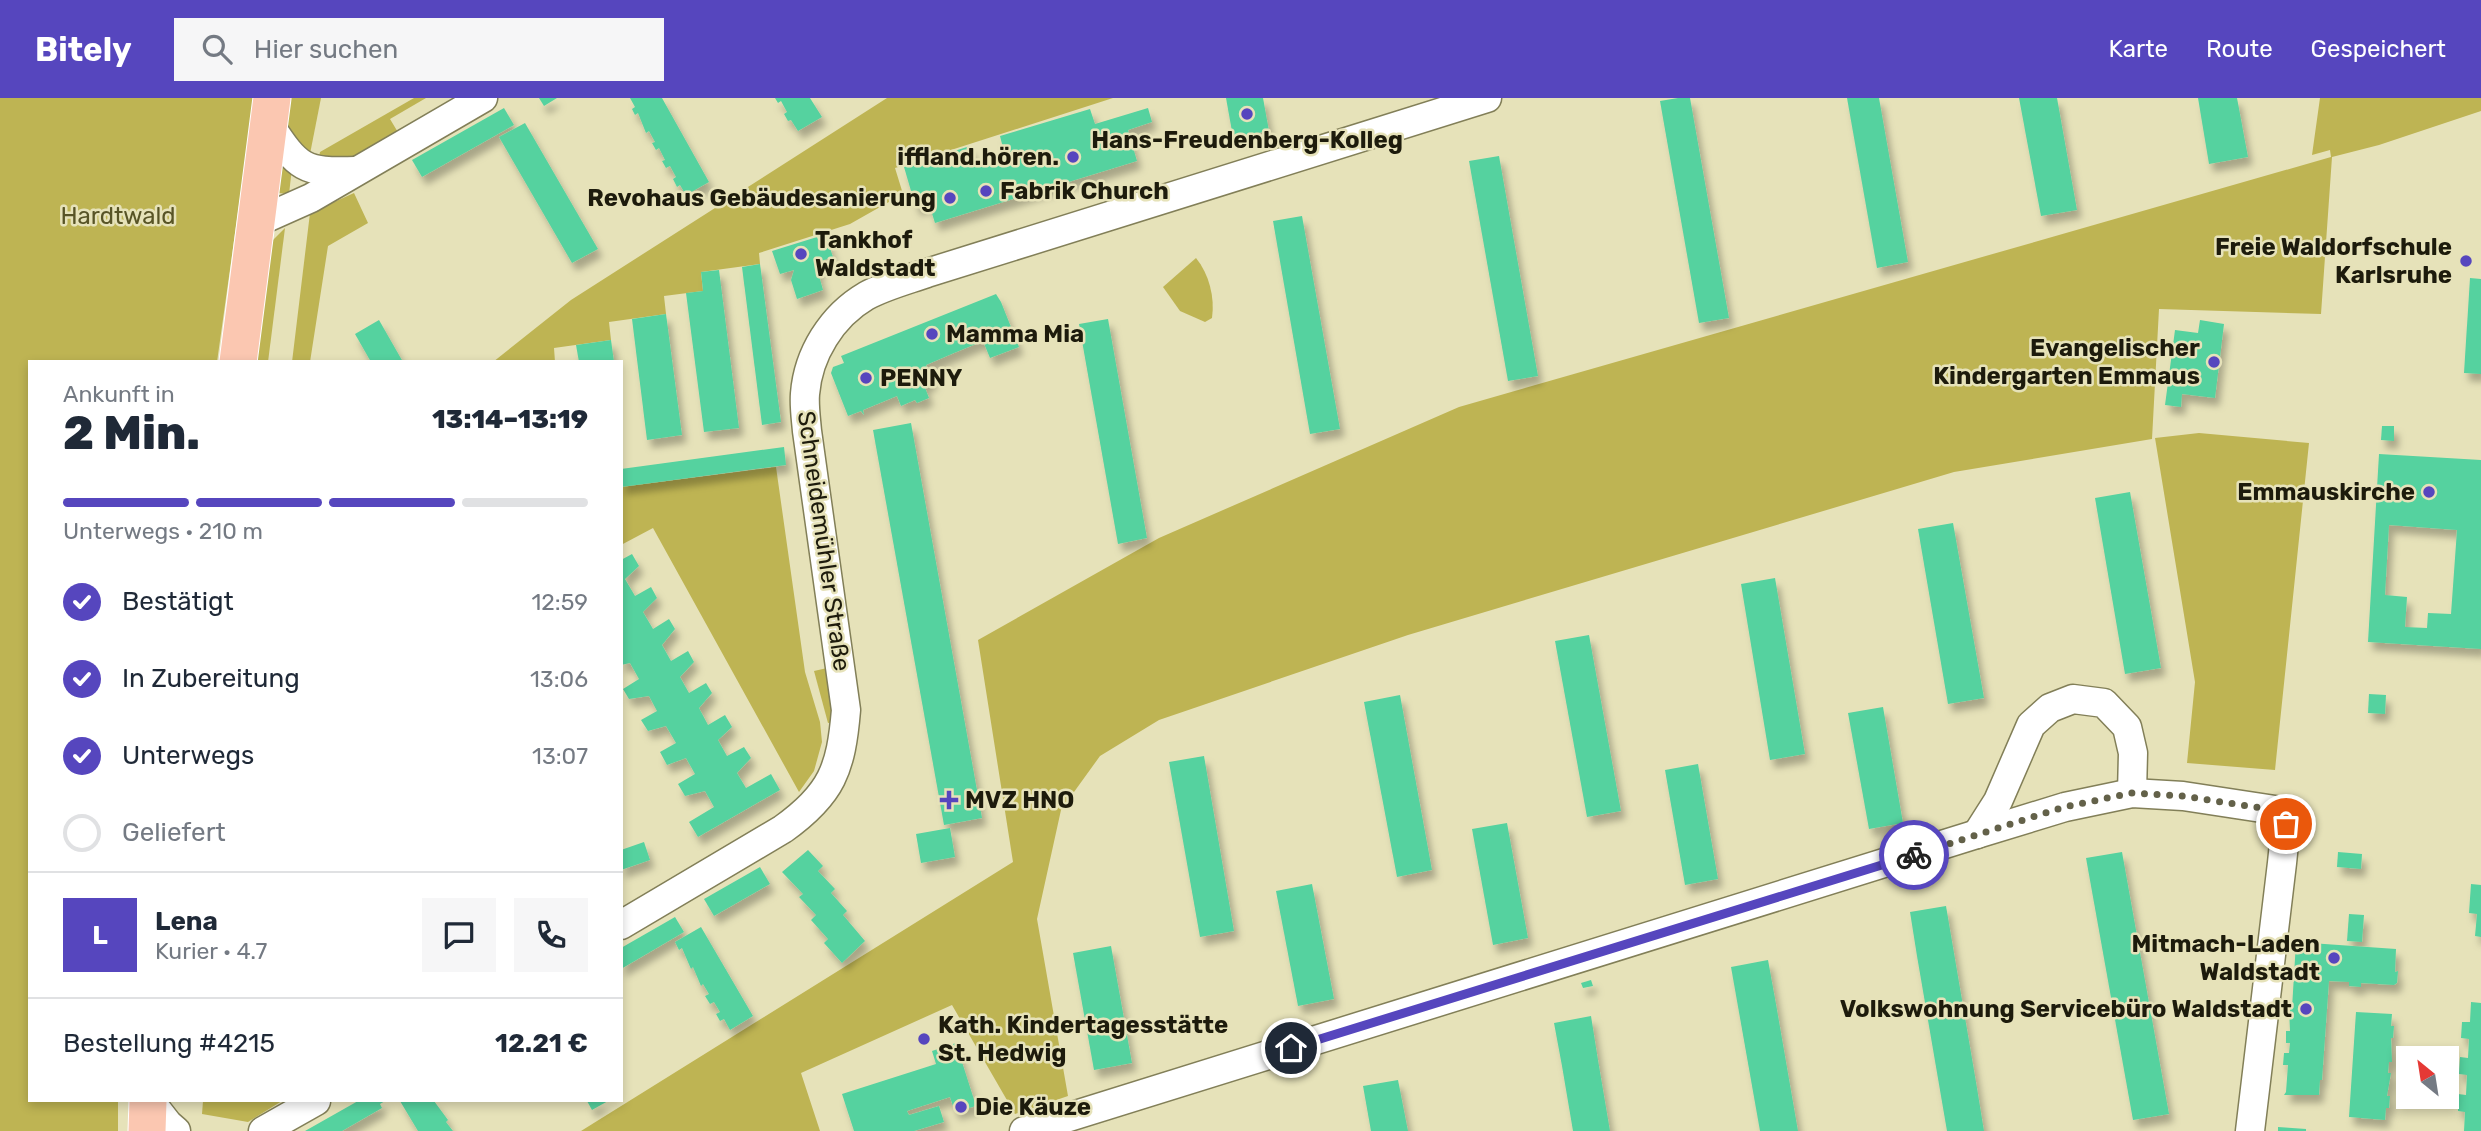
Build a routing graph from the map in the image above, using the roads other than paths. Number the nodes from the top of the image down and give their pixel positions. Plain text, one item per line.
1 (483, 98) edge
2 (1487, 98) edge
3 (271, 111) edge
4 (356, 171) junction
5 (255, 223) junction
6 (238, 360) edge
7 (2132, 793) junction
8 (1977, 834) junction
9 (623, 924) edge
10 (149, 1102) edge
11 (150, 1102) edge
12 (314, 1102) edge
13 (147, 1131) edge
14 (176, 1131) edge
15 (263, 1131) edge
16 (1024, 1131) edge
17 (2250, 1131) edge

1 - 4 street
2 - 9 street, Schneidemühler Straße
3 - 4 street
3 - 5 main road
4 - 5 street
5 - 6 main road
7 - 8 street
7 - 8 street
7 - 17 street
8 - 16 street
10 - 13 main road
11 - 14 street
12 - 15 street

